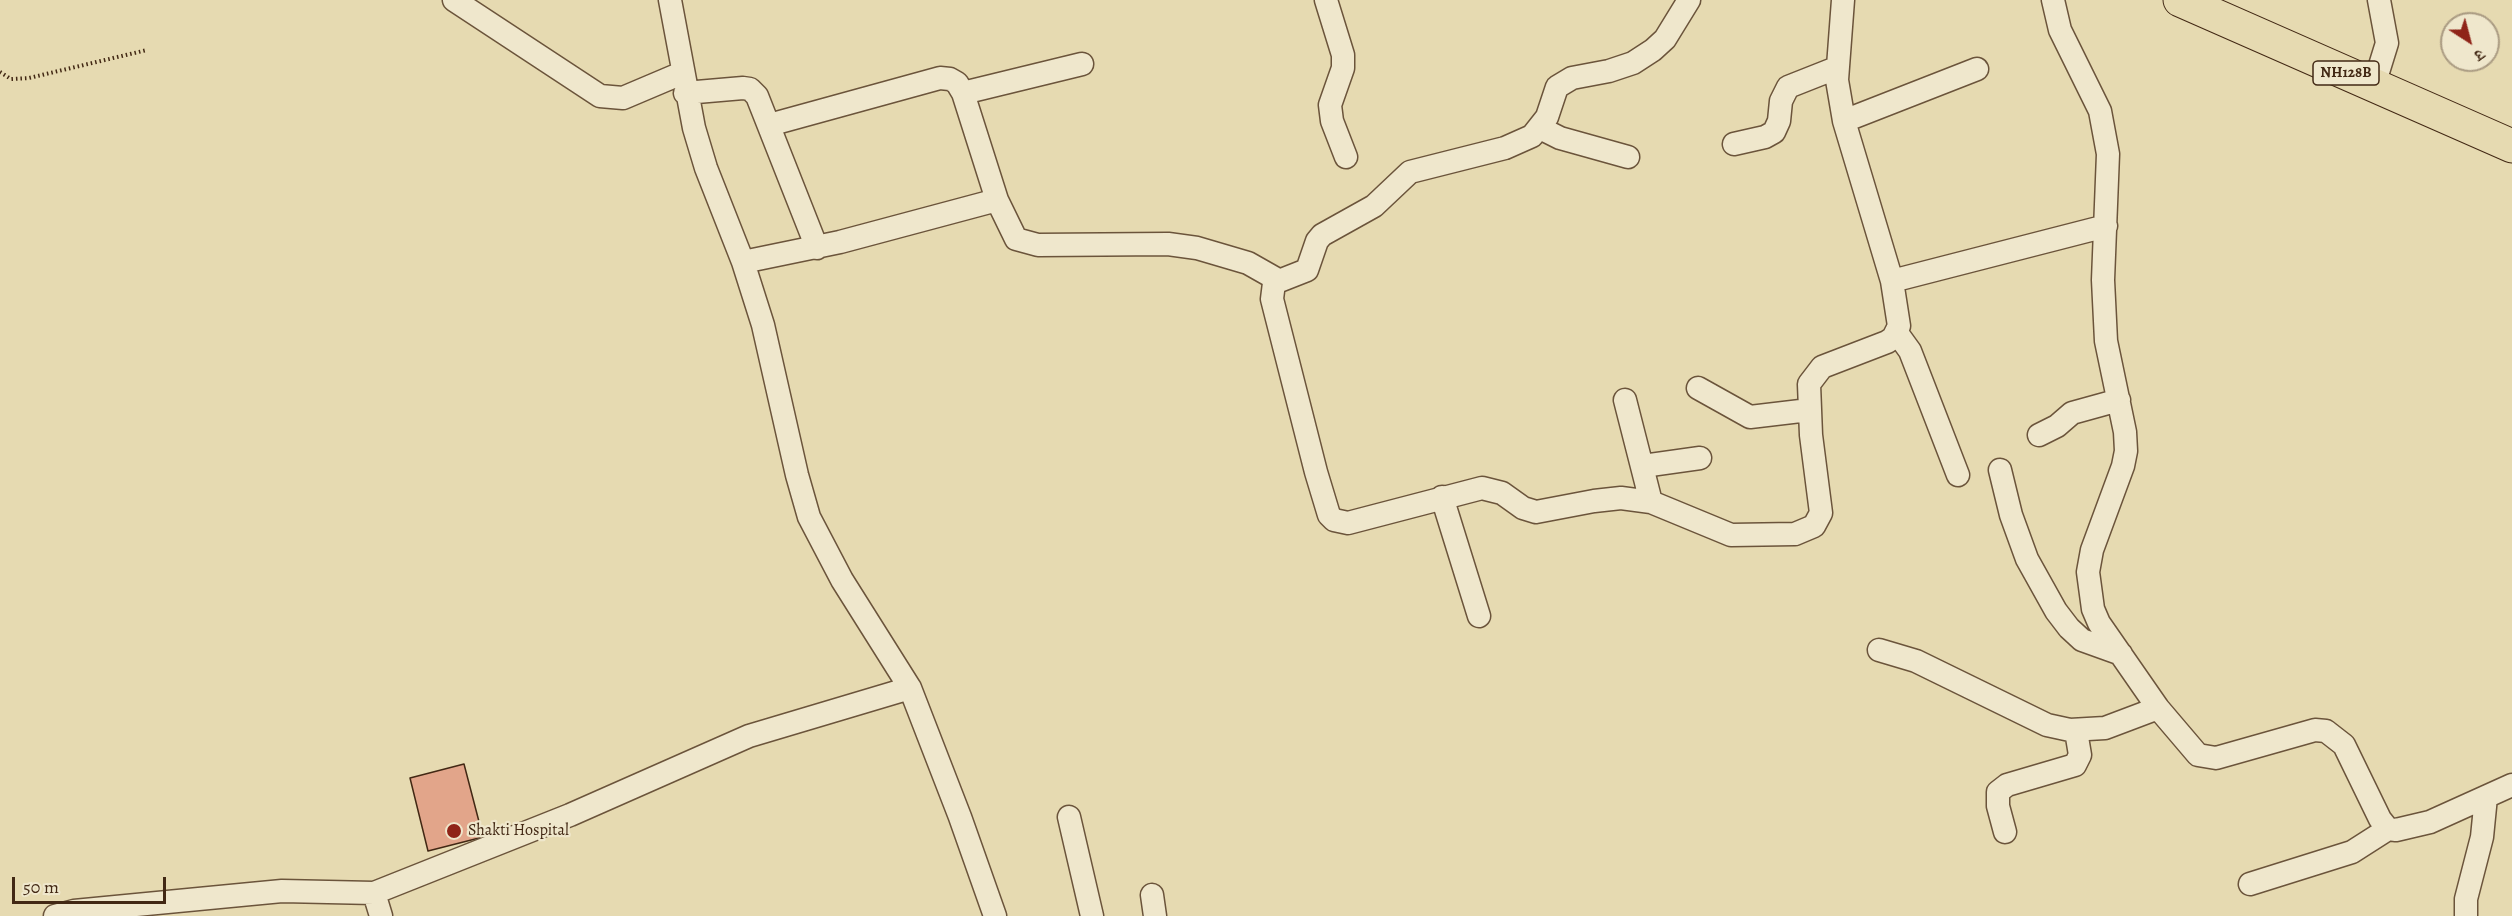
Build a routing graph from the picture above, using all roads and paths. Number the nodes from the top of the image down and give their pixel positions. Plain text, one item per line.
1 (454, 0) edge
2 (670, 0) edge
3 (1326, 0) edge
4 (1689, 0) edge
5 (1843, 0) edge
6 (2053, 0) edge
7 (2180, 0) edge
8 (2379, 0) edge
9 (147, 50) dead end
10 (1082, 64) dead end
11 (1836, 68) junction
12 (1977, 69) dead end
13 (0, 72) edge
14 (684, 83) junction
15 (2374, 85) junction
16 (963, 93) junction
17 (1844, 121) junction
18 (769, 125) junction
19 (1540, 128) junction
20 (1734, 144) dead end
21 (2512, 146) edge
22 (1346, 157) dead end
23 (1628, 157) dead end
24 (997, 200) junction
25 (2106, 226) junction
26 (817, 248) junction
27 (744, 262) junction
28 (1278, 280) junction
29 (1892, 281) junction
30 (1897, 333) junction
31 (1698, 388) dead end
32 (1625, 400) dead end
33 (2119, 400) junction
34 (1809, 410) junction
35 (2039, 435) dead end
36 (1700, 458) dead end
37 (1643, 466) junction
38 (2000, 470) dead end
39 (1958, 475) dead end
40 (1443, 497) junction
41 (1651, 502) junction
42 (1479, 616) dead end
43 (1879, 650) dead end
44 (2121, 654) junction
45 (910, 688) junction
46 (2158, 708) junction
47 (2076, 731) junction
48 (2512, 785) edge
49 (2486, 796) junction
50 (1069, 818) dead end
51 (2388, 829) junction
52 (2006, 832) dead end
53 (2250, 884) dead end
54 (374, 893) junction
55 (171, 909) edge
56 (55, 916) edge
57 (381, 916) edge
58 (995, 916) edge
59 (1092, 916) edge
60 (2466, 916) edge

1 - 14 street
2 - 14 street
3 - 22 street
4 - 19 street
5 - 11 street
6 - 25 street
7 - 15 highway, NH128B
8 - 15 street
9 - 13 path
10 - 16 street
11 - 17 street
11 - 20 street
12 - 17 street
14 - 18 street
14 - 27 street
15 - 21 highway, NH128B
16 - 18 street
16 - 24 street
17 - 29 street
18 - 26 street
19 - 23 street
19 - 28 street
24 - 26 street
24 - 28 street
25 - 29 street
25 - 33 street
26 - 27 street
27 - 45 street
28 - 40 street
29 - 30 street
30 - 34 street
30 - 39 street
31 - 34 street
32 - 37 street
33 - 35 street
33 - 44 street
34 - 41 street
36 - 37 street
37 - 41 street
38 - 44 street
40 - 41 street
40 - 42 street
43 - 47 street
44 - 46 street
45 - 54 street
45 - 58 street
46 - 47 street
46 - 51 street
47 - 52 street
48 - 49 street
49 - 51 street
49 - 60 street
50 - 59 street
51 - 53 street
54 - 55 street
54 - 57 street
55 - 56 street

